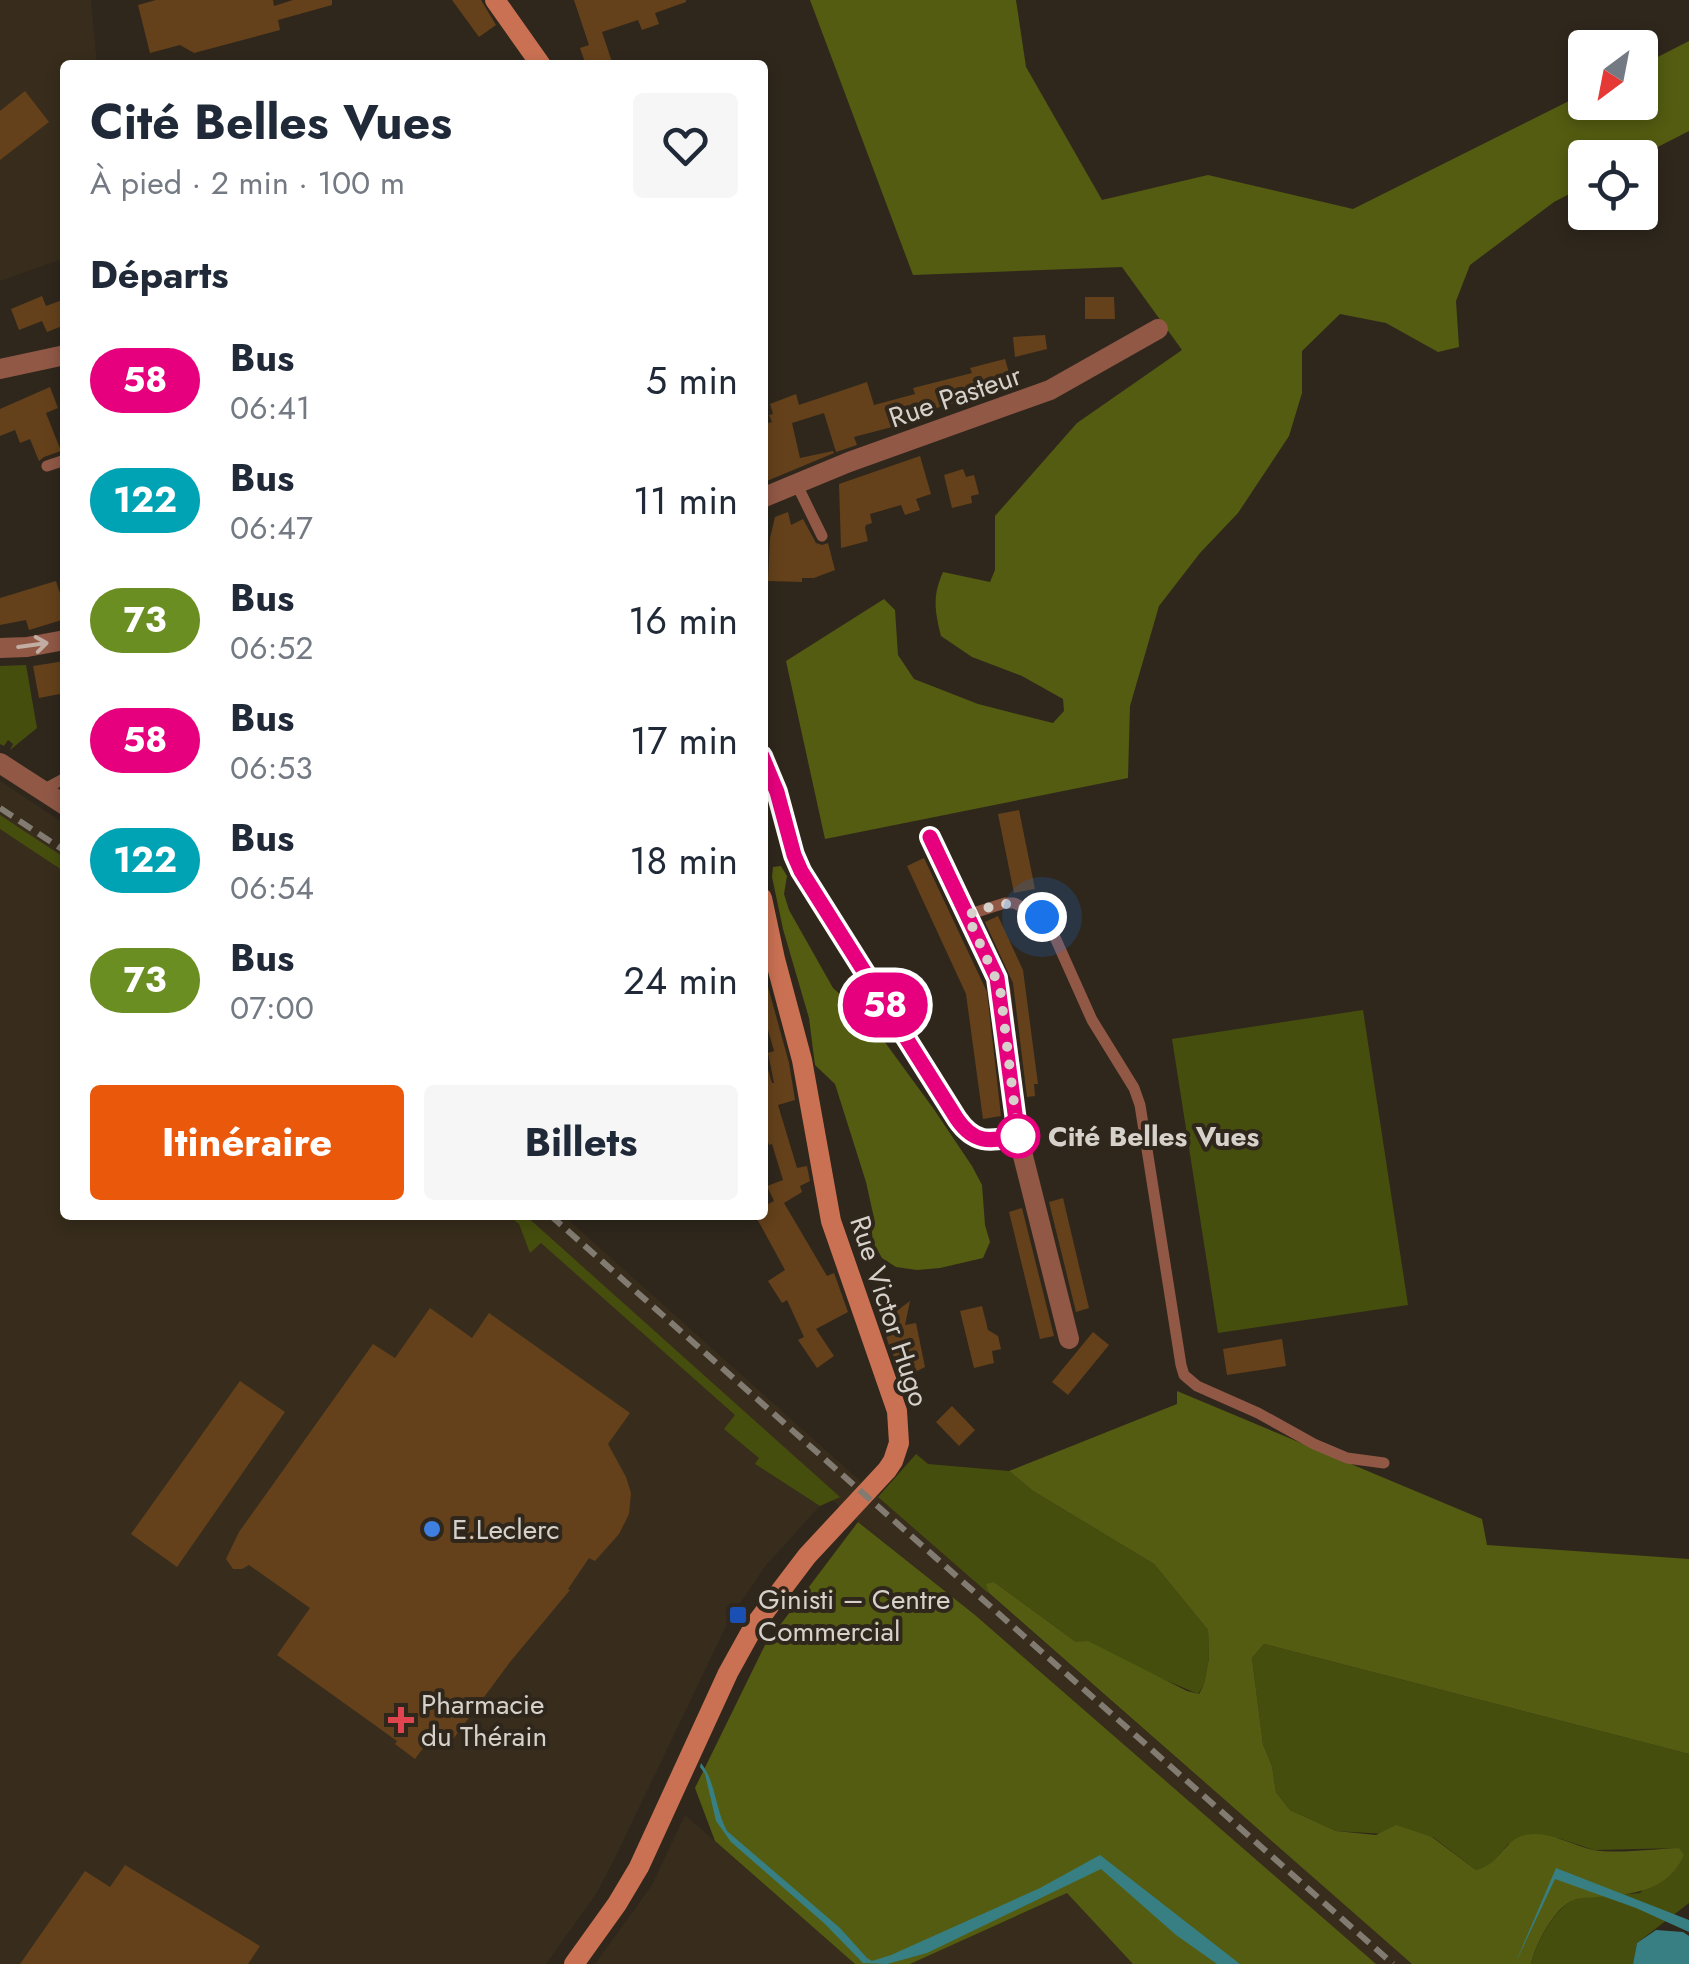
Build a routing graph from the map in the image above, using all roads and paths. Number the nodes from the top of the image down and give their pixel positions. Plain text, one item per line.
1 (495, 0) edge
2 (537, 60) edge
3 (1158, 330) dead end
4 (60, 356) edge
5 (0, 369) edge
6 (60, 462) edge
7 (47, 466) dead end
8 (796, 483) junction
9 (768, 495) edge
10 (822, 536) dead end
11 (60, 641) edge
12 (0, 648) edge
13 (0, 762) edge
14 (768, 770) edge
15 (60, 781) edge
16 (43, 790) junction
17 (60, 801) edge
18 (930, 837) dead end
19 (967, 915) junction
20 (768, 926) edge
21 (1018, 1136) junction
22 (1069, 1339) dead end
23 (1384, 1463) dead end
24 (574, 1964) edge

1 - 2 street
3 - 8 street, Rue Pasteur
4 - 5 street
6 - 7 lane
8 - 9 street, Rue Pasteur
8 - 10 lane
12 -> 11 street
13 - 16 street
14 - 21 street
15 - 16 lane
16 - 17 street
18 - 19 street
19 - 21 street
19 - 23 lane
20 - 24 street, Rue Victor Hugo
21 - 22 street

